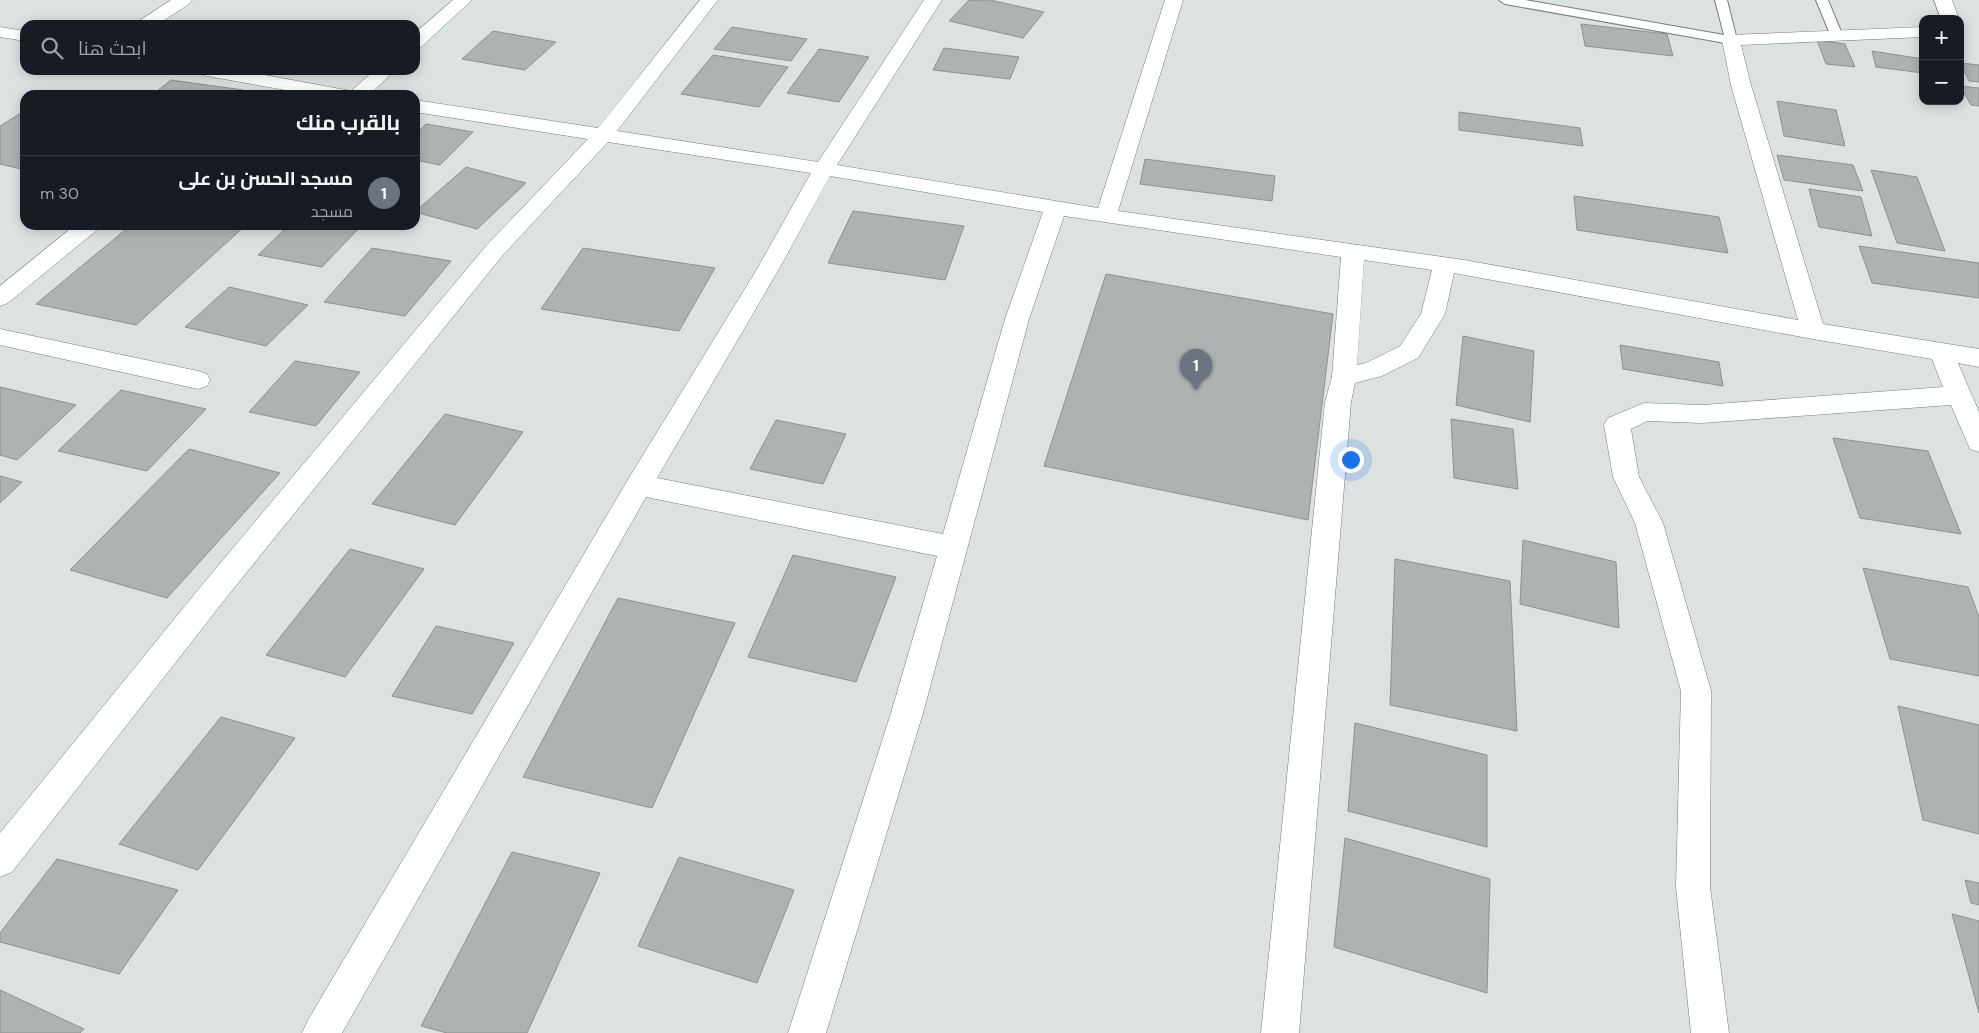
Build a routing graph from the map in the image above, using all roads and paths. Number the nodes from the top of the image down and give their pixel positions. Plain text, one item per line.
1 (183, 0) edge
2 (463, 0) edge
3 (710, 0) edge
4 (932, 0) edge
5 (1174, 0) edge
6 (1505, 0) edge
7 (1721, 0) edge
8 (1822, 0) edge
9 (1943, 0) edge
10 (1949, 15) edge
11 (153, 20) edge
12 (0, 32) edge
13 (1919, 32) edge
14 (1836, 34) junction
15 (20, 35) edge
16 (420, 39) edge
17 (1731, 40) junction
18 (236, 75) edge
19 (380, 75) edge
20 (264, 80) junction
21 (253, 90) edge
22 (318, 90) edge
23 (364, 90) edge
24 (420, 107) edge
25 (604, 134) junction
26 (824, 169) junction
27 (1056, 208) junction
28 (1106, 216) junction
29 (83, 230) edge
30 (1353, 252) junction
31 (1445, 264) junction
32 (0, 298) edge
33 (1813, 331) junction
34 (0, 337) edge
35 (1941, 352) junction
36 (1979, 358) edge
37 (1344, 377) junction
38 (198, 380) dead end
39 (1959, 395) junction
40 (1979, 442) edge
41 (639, 485) junction
42 (954, 548) junction
43 (0, 860) edge
44 (321, 1033) edge
45 (807, 1033) edge
46 (1280, 1033) edge
47 (1710, 1033) edge

1 - 11 street
2 - 16 street
3 - 25 street
4 - 26 street
5 - 28 street
6 - 17 lane
7 - 17 lane
8 - 14 lane
9 - 10 street
12 - 15 street
13 - 14 street
14 - 17 street
17 - 33 street
18 - 20 street
19 - 23 street
20 - 21 street
20 - 22 street
24 - 25 street
25 - 26 street
25 - 43 street
26 - 27 street
26 - 41 street
27 - 28 street
27 - 42 street
28 - 30 street
29 - 32 street
30 - 31 street
30 - 37 street
31 - 33 street
31 - 37 street
33 - 35 street
34 - 38 street
35 - 36 street
35 - 39 street
37 - 46 street
39 - 40 street
39 - 47 street
41 - 42 street
41 - 44 street
42 - 45 street

